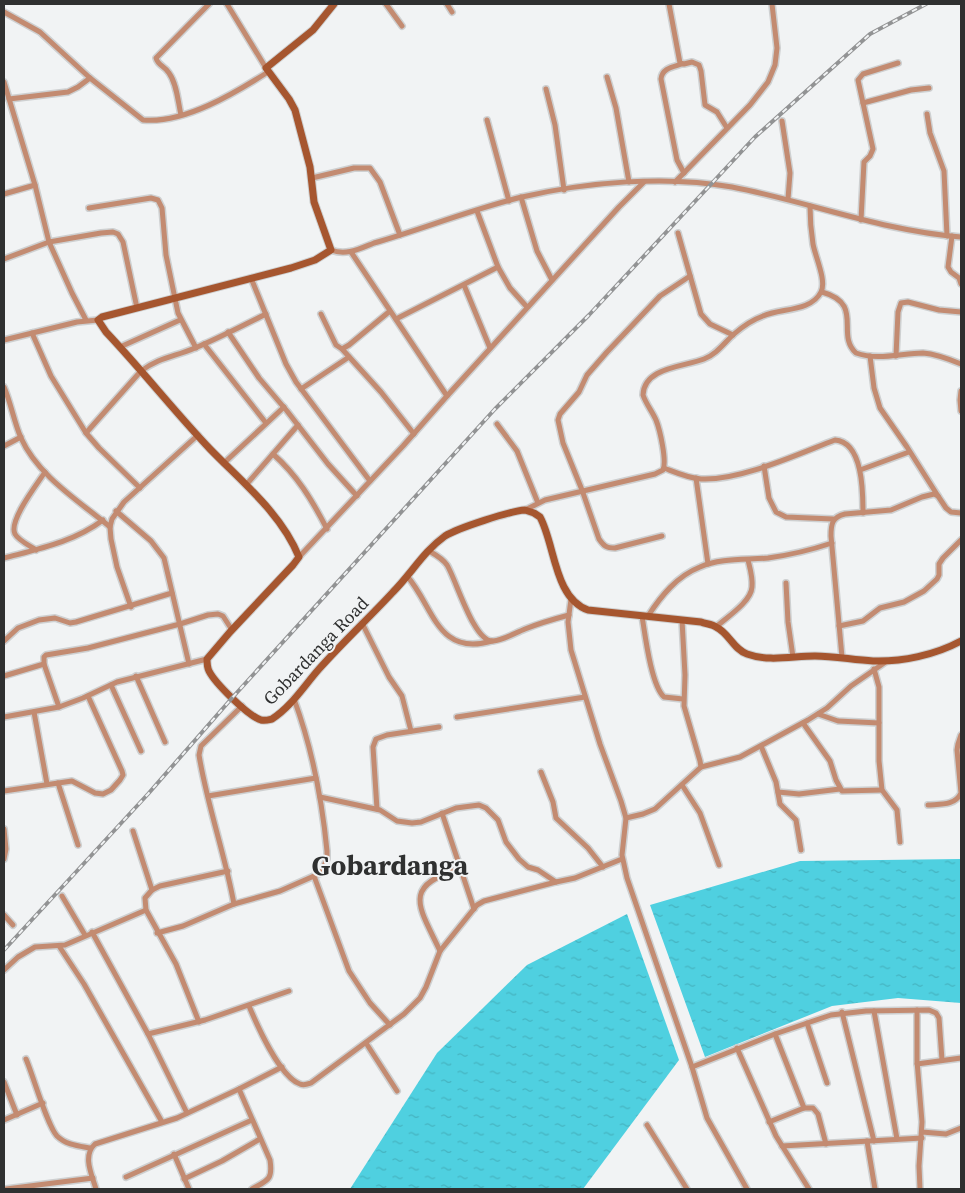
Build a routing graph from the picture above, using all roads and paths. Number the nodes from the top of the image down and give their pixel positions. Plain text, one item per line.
1 (209, 4) edge
2 (228, 4) edge
3 (334, 4) edge
4 (386, 4) edge
5 (447, 4) edge
6 (669, 4) edge
7 (772, 4) edge
8 (4, 12) edge
9 (452, 12) dead end
10 (402, 26) dead end
11 (898, 63) dead end
12 (682, 64) junction
13 (267, 70) junction
14 (607, 77) dead end
15 (90, 78) junction
16 (4, 82) edge
17 (928, 88) dead end
18 (546, 89) dead end
19 (9, 99) junction
20 (863, 103) junction
21 (927, 114) dead end
22 (182, 115) junction
23 (487, 120) dead end
24 (782, 121) dead end
25 (727, 128) junction
26 (684, 173) junction
27 (312, 178) junction
28 (628, 182) junction
29 (644, 182) junction
30 (675, 182) junction
31 (35, 185) junction
32 (564, 190) junction
33 (4, 194) edge
34 (521, 198) junction
35 (788, 200) junction
36 (510, 201) junction
37 (810, 206) junction
38 (89, 208) dead end
39 (477, 211) junction
40 (861, 220) junction
41 (678, 233) dead end
42 (400, 235) junction
43 (950, 236) junction
44 (961, 237) edge
45 (49, 242) junction
46 (331, 250) junction
47 (351, 252) junction
48 (4, 259) edge
49 (498, 267) junction
50 (690, 276) junction
51 (251, 278) junction
52 (552, 280) junction
53 (961, 284) edge
54 (464, 285) junction
55 (822, 292) junction
56 (176, 297) junction
57 (528, 307) junction
58 (137, 308) junction
59 (390, 311) junction
60 (961, 312) edge
61 (266, 314) junction
62 (320, 314) dead end
63 (396, 319) junction
64 (86, 320) junction
65 (98, 320) junction
66 (180, 320) junction
67 (228, 332) junction
68 (32, 333) junction
69 (733, 335) junction
70 (4, 340) edge
71 (204, 344) junction
72 (120, 347) junction
73 (196, 348) junction
74 (490, 348) junction
75 (342, 349) junction
76 (870, 356) junction
77 (896, 356) junction
78 (349, 357) junction
79 (961, 364) edge
80 (961, 370) edge
81 (141, 371) junction
82 (4, 387) edge
83 (301, 389) junction
84 (961, 391) edge
85 (447, 396) junction
86 (284, 407) junction
87 (961, 411) edge
88 (266, 423) junction
89 (497, 424) dead end
90 (298, 425) junction
91 (86, 433) junction
92 (414, 434) junction
93 (198, 435) junction
94 (21, 437) junction
95 (4, 446) edge
96 (910, 452) junction
97 (273, 454) junction
98 (224, 463) junction
99 (764, 466) junction
100 (664, 468) junction
101 (860, 470) junction
102 (45, 472) junction
103 (696, 478) junction
104 (370, 481) junction
105 (246, 485) junction
106 (140, 488) junction
107 (582, 490) junction
108 (356, 496) junction
109 (938, 496) junction
110 (538, 502) junction
111 (525, 510) junction
112 (116, 511) junction
113 (862, 513) junction
114 (961, 513) edge
115 (833, 519) junction
116 (103, 520) junction
117 (110, 527) junction
118 (326, 528) junction
119 (662, 536) dead end
120 (961, 540) edge
121 (832, 543) junction
122 (36, 550) junction
123 (429, 551) junction
124 (299, 557) junction
125 (4, 558) edge
126 (748, 560) junction
127 (708, 564) junction
128 (407, 576) junction
129 (786, 582) dead end
130 (172, 593) junction
131 (571, 599) junction
132 (131, 606) junction
133 (569, 615) junction
134 (645, 616) junction
135 (682, 620) junction
136 (362, 623) junction
137 (180, 624) junction
138 (716, 626) junction
139 (839, 626) junction
140 (232, 630) junction
141 (4, 631) edge
142 (6, 639) edge
143 (492, 641) junction
144 (961, 641) edge
145 (793, 657) junction
146 (842, 657) junction
147 (207, 659) junction
148 (887, 660) junction
149 (44, 664) junction
150 (189, 664) junction
151 (874, 670) junction
152 (4, 676) edge
153 (136, 676) junction
154 (110, 685) junction
155 (88, 696) junction
156 (585, 697) junction
157 (294, 699) junction
158 (683, 699) junction
159 (242, 706) junction
160 (59, 707) junction
161 (34, 712) junction
162 (818, 714) junction
163 (4, 717) edge
164 (457, 717) dead end
165 (879, 722) junction
166 (803, 723) junction
167 (439, 727) dead end
168 (411, 731) junction
169 (961, 735) edge
170 (165, 742) dead end
171 (761, 746) junction
172 (141, 751) dead end
173 (701, 767) junction
174 (541, 772) dead end
175 (316, 778) junction
176 (58, 782) junction
177 (47, 784) junction
178 (682, 785) junction
179 (840, 789) junction
180 (882, 790) junction
181 (4, 791) edge
182 (778, 792) junction
183 (208, 796) junction
184 (320, 797) junction
185 (928, 804) dead end
186 (377, 809) junction
187 (442, 814) junction
188 (626, 818) junction
189 (4, 829) edge
190 (133, 831) dead end
191 (900, 842) dead end
192 (78, 845) dead end
193 (802, 850) dead end
194 (622, 858) junction
195 (4, 859) edge
196 (719, 865) dead end
197 (603, 867) junction
198 (460, 869) junction
199 (228, 870) junction
200 (314, 876) junction
201 (556, 882) junction
202 (152, 890) junction
203 (62, 896) dead end
204 (234, 904) junction
205 (474, 909) junction
206 (146, 910) junction
207 (4, 915) edge
208 (13, 925) dead end
209 (92, 932) junction
210 (157, 933) junction
211 (85, 935) junction
212 (59, 946) junction
213 (440, 951) junction
214 (4, 970) edge
215 (289, 991) dead end
216 (249, 1006) junction
217 (917, 1010) junction
218 (874, 1011) junction
219 (842, 1012) junction
220 (199, 1022) junction
221 (807, 1023) junction
222 (390, 1025) junction
223 (148, 1034) junction
224 (775, 1034) junction
225 (366, 1043) junction
226 (738, 1048) junction
227 (26, 1058) dead end
228 (961, 1058) edge
229 (942, 1060) junction
230 (917, 1064) junction
231 (282, 1067) junction
232 (692, 1067) junction
233 (4, 1082) edge
234 (827, 1083) dead end
235 (239, 1089) junction
236 (397, 1091) dead end
237 (43, 1104) junction
238 (804, 1108) junction
239 (187, 1113) junction
240 (17, 1115) junction
241 (4, 1120) edge
242 (252, 1120) junction
243 (162, 1122) junction
244 (769, 1122) junction
245 (646, 1125) dead end
246 (961, 1128) edge
247 (922, 1135) junction
248 (260, 1139) junction
249 (896, 1139) junction
250 (867, 1141) junction
251 (874, 1141) junction
252 (826, 1144) junction
253 (782, 1146) junction
254 (90, 1148) junction
255 (174, 1154) junction
256 (126, 1177) dead end
257 (93, 1178) junction
258 (184, 1179) junction
259 (33, 1188) edge
260 (6, 1189) edge
261 (96, 1189) edge
262 (189, 1189) edge
263 (252, 1189) edge
264 (687, 1189) edge
265 (747, 1189) edge
266 (809, 1189) edge
267 (875, 1189) edge
268 (920, 1189) edge

1 - 22 street
2 - 13 street
3 - 13 main road
4 - 10 street
5 - 9 street
6 - 12 street
7 - 25 street
8 - 15 street
11 - 20 street
12 - 25 street
12 - 26 street
13 - 22 street
13 - 27 main road
14 - 28 street
15 - 19 street
15 - 22 street
16 - 19 street
17 - 20 street
18 - 32 street
19 - 31 street
20 - 40 street
21 - 43 street
23 - 36 street
24 - 35 street
25 - 26 street
26 - 30 street
27 - 42 street
27 - 46 main road
28 - 29 street
28 - 32 street
29 - 30 street
29 - 52 street
30 - 35 street
31 - 33 street
31 - 45 street
32 - 34 street
34 - 36 street
34 - 52 street
35 - 37 street
36 - 39 street
37 - 40 street
37 - 55 street
38 - 56 street
39 - 42 street
39 - 49 street
40 - 43 street
41 - 50 street
42 - 47 street
43 - 44 street
43 - 53 street
45 - 48 street
45 - 58 street
45 - 64 street
46 - 47 street
46 - 51 main road
47 - 59 street
49 - 54 street
49 - 57 street
50 - 69 street
50 - 107 street
51 - 56 main road
51 - 61 street
52 - 57 street
54 - 63 street
54 - 74 street
55 - 69 street
55 - 76 street
56 - 58 main road
56 - 66 street
57 - 74 street
58 - 65 main road
59 - 63 street
59 - 75 street
60 - 77 street
61 - 67 street
61 - 83 street
62 - 75 street
63 - 85 street
64 - 65 street
64 - 68 street
65 - 72 main road
66 - 72 street
66 - 73 street
67 - 71 street
67 - 86 street
68 - 70 street
68 - 91 street
69 - 100 street
71 - 73 street
71 - 88 street
72 - 81 main road
73 - 81 street
74 - 85 street
75 - 78 street
76 - 77 street
76 - 96 street
77 - 79 street
78 - 83 street
78 - 92 street
79 - 80 street
81 - 91 street
81 - 93 main road
82 - 94 street
83 - 104 street
84 - 87 street
85 - 92 street
86 - 88 street
86 - 90 street
88 - 98 street
89 - 110 street
90 - 97 street
90 - 108 street
91 - 106 street
92 - 104 street
93 - 98 main road
93 - 106 street
94 - 95 street
94 - 102 street
96 - 101 street
96 - 109 street
97 - 105 street
97 - 118 street
98 - 105 main road
99 - 101 street
99 - 103 street
99 - 115 street
100 - 103 street
100 - 107 street
101 - 113 street
102 - 116 street
102 - 122 street
103 - 127 street
104 - 108 street
105 - 124 main road
106 - 112 street
107 - 110 street
107 - 119 street
108 - 118 street
109 - 113 street
109 - 114 street
110 - 111 street
111 - 123 main road, Gobardanga Road
111 - 131 main road
112 - 117 street
112 - 130 street
113 - 115 street
115 - 121 street
116 - 117 street
116 - 122 street
117 - 132 street
118 - 124 street
120 - 139 street
121 - 126 street
121 - 139 street
122 - 125 street
123 - 128 main road, Gobardanga Road
123 - 143 street
124 - 140 main road
126 - 127 street
126 - 138 street
127 - 134 street
128 - 136 main road, Gobardanga Road
128 - 143 street
129 - 145 street
130 - 132 street
130 - 137 street
131 - 133 street
131 - 134 main road
132 - 142 street
133 - 143 street
133 - 156 street
134 - 135 main road
134 - 158 street
135 - 138 main road
135 - 158 street
136 - 157 main road, Gobardanga Road
136 - 168 street
137 - 140 street
137 - 149 street
137 - 150 street
138 - 145 main road
139 - 146 street
140 - 147 main road
141 - 142 street
144 - 148 main road
145 - 146 main road
146 - 148 main road
147 - 150 street
147 - 159 main road, Gobardanga Road
148 - 151 street
149 - 152 street
149 - 160 street
150 - 153 street
151 - 162 street
151 - 165 street
153 - 154 street
153 - 170 street
154 - 155 street
154 - 172 street
155 - 160 street
155 - 176 street
156 - 164 street
156 - 188 street
157 - 159 main road, Gobardanga Road
157 - 175 street
158 - 173 street
159 - 183 street
160 - 161 street
161 - 163 street
161 - 177 street
162 - 165 street
162 - 166 street
165 - 180 street
166 - 171 street
166 - 179 street
167 - 168 street
168 - 186 street
169 - 185 street
171 - 173 street
171 - 182 street
173 - 178 street
174 - 197 street
175 - 183 street
175 - 184 street
176 - 177 street
176 - 192 street
177 - 181 street
178 - 188 street
178 - 196 street
179 - 180 street
179 - 182 street
180 - 191 street
182 - 193 street
183 - 199 street
184 - 186 street
184 - 200 street
186 - 187 street
187 - 198 street
187 - 201 street
188 - 194 street
189 - 195 street
190 - 202 street
194 - 197 street
194 - 232 street
197 - 201 street
198 - 205 street
198 - 213 street
199 - 202 street
199 - 204 street
200 - 204 street
200 - 222 street
201 - 205 street
202 - 206 street
203 - 211 street
204 - 210 street
205 - 213 street
206 - 209 street
206 - 210 street
207 - 208 street
209 - 211 street
209 - 223 street
210 - 220 street
211 - 212 street
212 - 214 street
212 - 243 street
213 - 222 street
215 - 216 street
216 - 220 street
216 - 231 street
217 - 218 street
217 - 229 street
217 - 230 street
218 - 219 street
218 - 249 street
219 - 221 street
219 - 251 street
220 - 223 street
221 - 224 street
221 - 234 street
222 - 225 street
223 - 239 street
224 - 226 street
224 - 238 street
225 - 231 street
225 - 236 street
226 - 232 street
226 - 244 street
227 - 237 street
228 - 229 street
229 - 230 street
230 - 247 street
231 - 235 street
232 - 265 street
233 - 240 street
235 - 239 street
235 - 242 street
237 - 240 street
237 - 254 street
238 - 244 street
238 - 252 street
239 - 243 street
240 - 241 street
242 - 248 street
242 - 255 street
243 - 254 street
244 - 253 street
245 - 264 street
246 - 247 street
247 - 249 street
247 - 268 street
248 - 258 street
248 - 263 street
249 - 251 street
250 - 251 street
250 - 252 street
250 - 267 street
252 - 253 street
253 - 266 street
254 - 257 street
255 - 256 street
255 - 258 street
257 - 259 street
257 - 261 street
258 - 262 street
259 - 260 street

